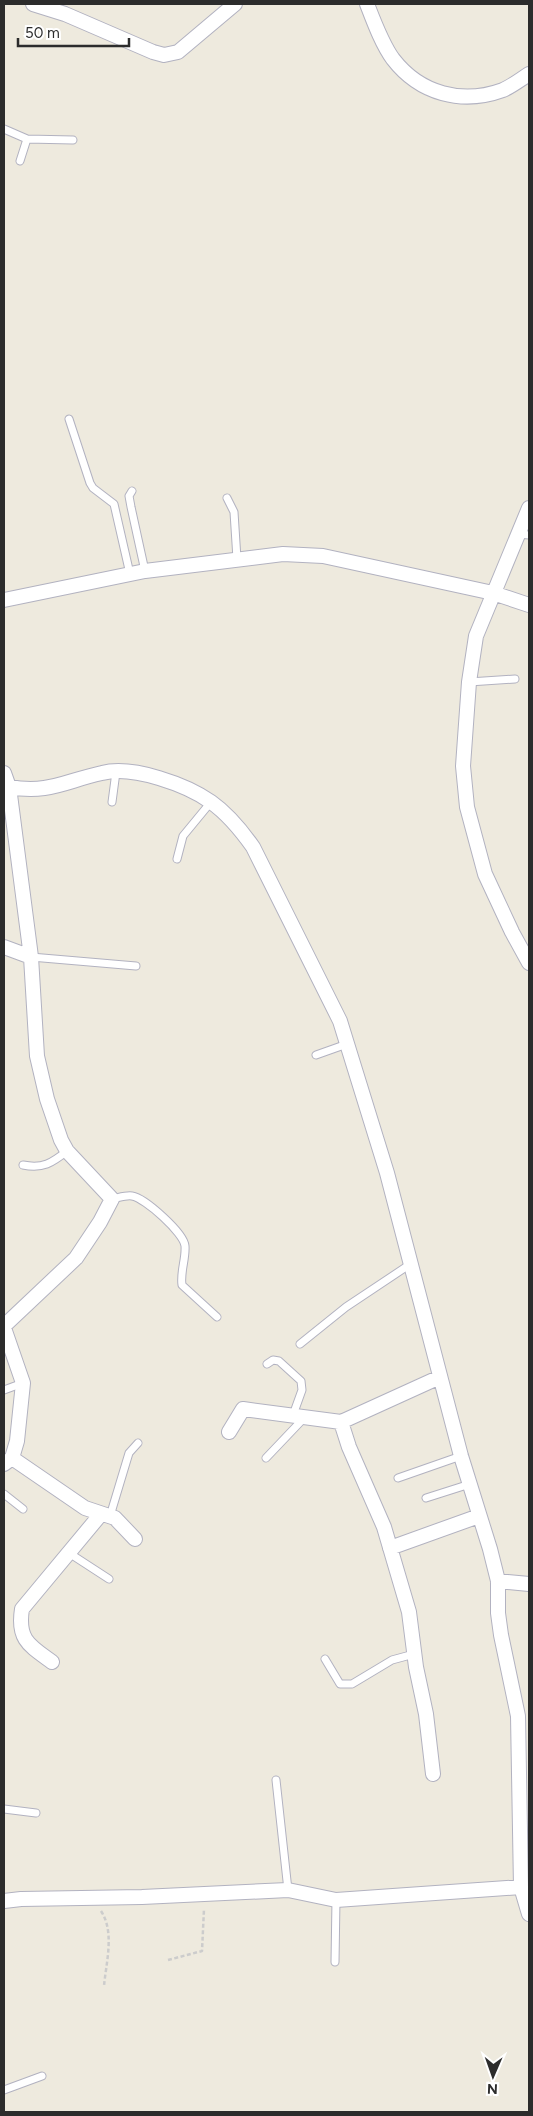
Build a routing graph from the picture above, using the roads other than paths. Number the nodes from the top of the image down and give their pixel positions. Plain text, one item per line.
1 (33, 4) edge
2 (235, 4) edge
3 (367, 4) edge
4 (529, 74) edge
5 (4, 129) edge
6 (27, 138) junction
7 (73, 140) dead end
8 (20, 161) dead end
9 (69, 419) dead end
10 (132, 491) dead end
11 (227, 498) dead end
12 (529, 508) edge
13 (524, 534) edge
14 (236, 559) junction
15 (145, 571) junction
16 (130, 574) junction
17 (493, 593) junction
18 (4, 600) edge
19 (529, 605) edge
20 (515, 679) dead end
21 (469, 682) junction
22 (116, 772) junction
23 (4, 773) edge
24 (9, 787) junction
25 (112, 802) dead end
26 (211, 802) junction
27 (177, 859) dead end
28 (4, 947) edge
29 (31, 957) junction
30 (529, 962) edge
31 (136, 966) dead end
32 (347, 1044) junction
33 (316, 1055) dead end
34 (68, 1151) junction
35 (23, 1165) dead end
36 (112, 1199) junction
37 (412, 1263) junction
38 (217, 1317) dead end
39 (4, 1327) edge
40 (300, 1344) dead end
41 (267, 1364) dead end
42 (440, 1377) junction
43 (22, 1383) junction
44 (4, 1390) edge
45 (299, 1416) junction
46 (341, 1422) junction
47 (229, 1432) dead end
48 (138, 1443) dead end
49 (462, 1456) junction
50 (266, 1458) dead end
51 (8, 1461) edge
52 (398, 1478) dead end
53 (470, 1484) junction
54 (4, 1494) edge
55 (426, 1498) dead end
56 (23, 1509) dead end
57 (105, 1515) junction
58 (479, 1516) junction
59 (135, 1539) dead end
60 (390, 1548) junction
61 (68, 1552) junction
62 (109, 1579) dead end
63 (498, 1582) junction
64 (529, 1584) edge
65 (414, 1654) junction
66 (325, 1659) dead end
67 (52, 1662) dead end
68 (433, 1774) dead end
69 (276, 1780) dead end
70 (4, 1809) edge
71 (36, 1813) dead end
72 (521, 1887) junction
73 (288, 1890) junction
74 (336, 1900) junction
75 (4, 1901) edge
76 (529, 1914) edge
77 (335, 1962) dead end
78 (42, 2076) dead end
79 (4, 2090) edge

1 - 2 street
3 - 4 street
5 - 6 lane
6 - 7 lane
6 - 8 lane
9 - 16 lane
10 - 15 lane
11 - 14 lane
12 - 13 street
13 - 17 street
14 - 15 street
14 - 17 street
15 - 16 street
16 - 18 street
17 - 19 street
17 - 21 street
20 - 21 lane
21 - 30 street
22 - 24 street
22 - 25 lane
22 - 26 street
23 - 24 street
24 - 29 street
26 - 27 lane
26 - 32 street
28 - 29 street
29 - 31 lane
29 - 34 street
32 - 33 lane
32 - 37 street
34 - 35 lane
34 - 36 street
36 - 38 lane
36 - 39 street
37 - 40 lane
37 - 42 street
39 - 43 street
41 - 45 lane
42 - 46 street
42 - 49 street
43 - 44 lane
43 - 51 street
45 - 46 street
45 - 47 street
45 - 50 lane
46 - 60 street
48 - 57 lane
49 - 52 lane
49 - 53 street
51 - 57 street
53 - 55 lane
53 - 58 street
54 - 56 lane
57 - 59 street
57 - 61 street
58 - 60 street
58 - 63 street
60 - 65 street
61 - 62 lane
61 - 67 street
63 - 64 street
63 - 72 street
65 - 66 lane
65 - 68 street
69 - 73 lane
70 - 71 lane
72 - 74 street
72 - 76 street
73 - 74 street
73 - 75 street
74 - 77 lane
78 - 79 lane

